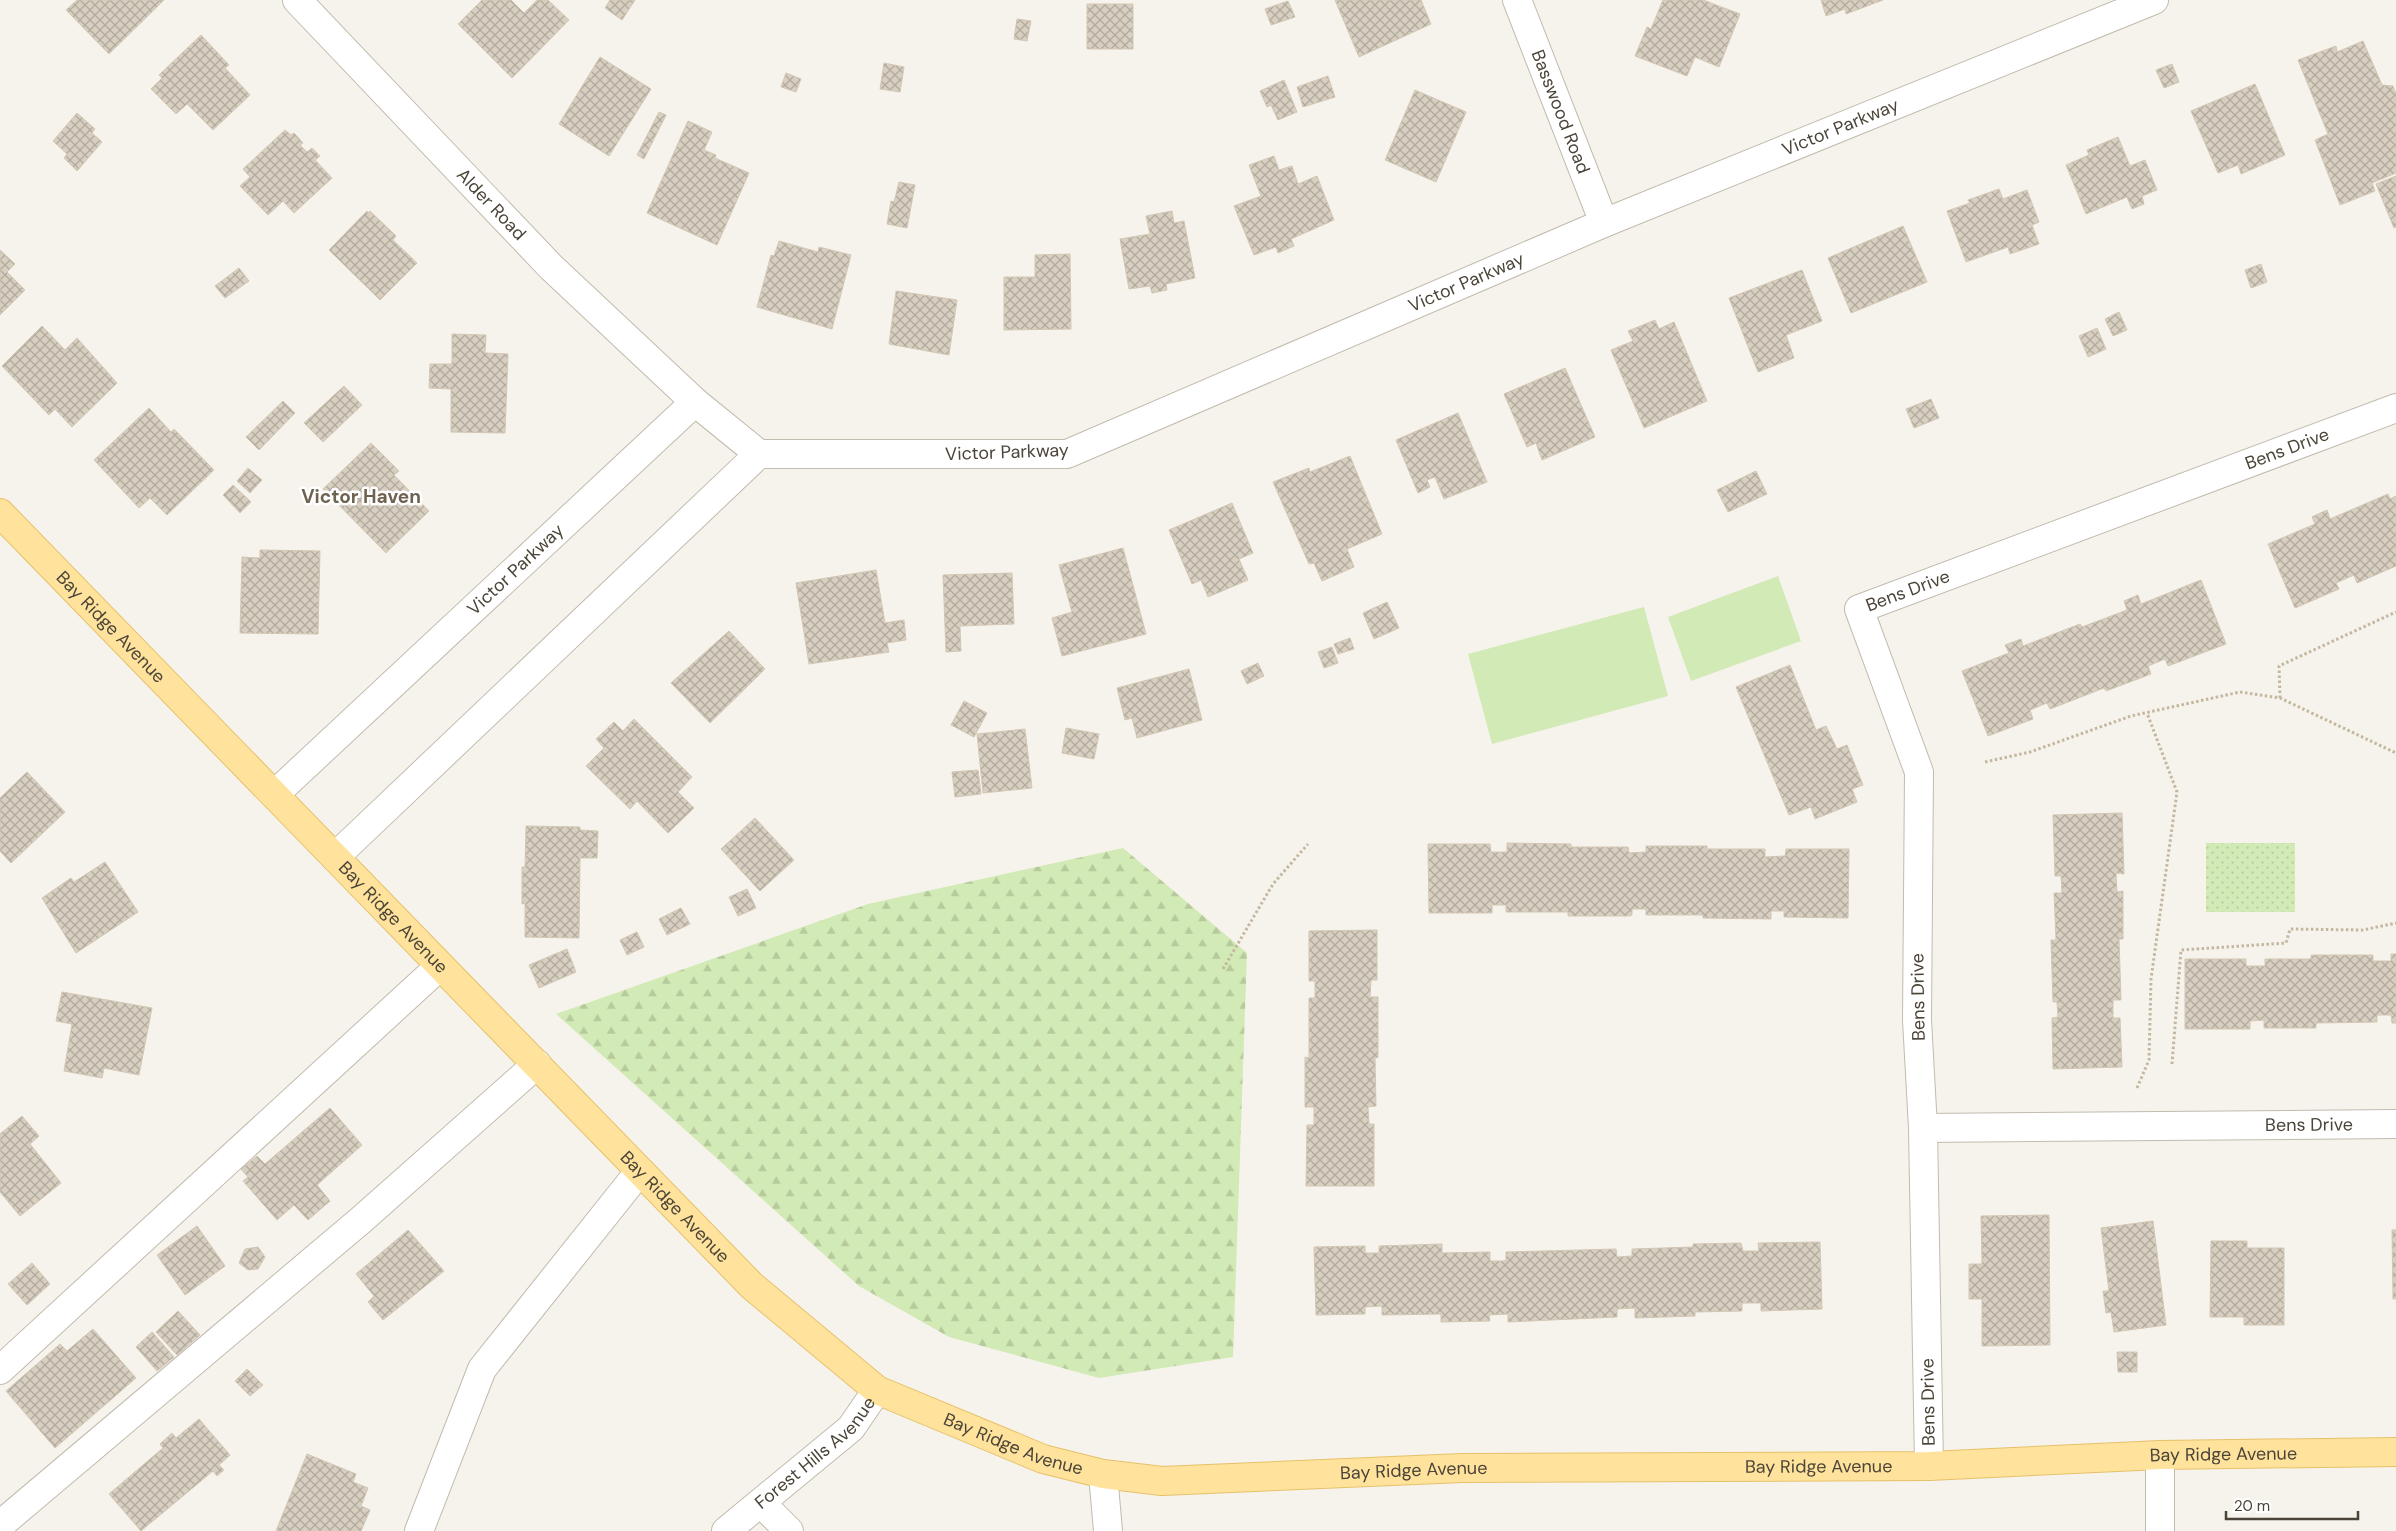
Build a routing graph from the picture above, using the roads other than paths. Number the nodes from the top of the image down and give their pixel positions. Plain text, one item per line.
1 (297, 0) edge
2 (1517, 0) edge
3 (2154, 0) edge
4 (1604, 223) junction
5 (695, 402) junction
6 (2396, 408) edge
7 (759, 454) junction
8 (0, 513) edge
9 (275, 794) junction
10 (335, 857) junction
11 (440, 966) junction
12 (537, 1064) junction
13 (2396, 1124) edge
14 (1923, 1128) junction
15 (639, 1172) junction
16 (0, 1370) edge
17 (877, 1390) junction
18 (2396, 1452) edge
19 (2160, 1455) junction
20 (1929, 1466) junction
21 (1103, 1474) junction
22 (761, 1502) junction
23 (0, 1525) edge
24 (419, 1531) edge
25 (726, 1531) edge
26 (789, 1531) edge
27 (1108, 1531) edge
28 (2160, 1531) edge

1 - 5 street, Alder Road
2 - 4 street, Basswood Road
3 - 4 street, Victor Parkway
4 - 7 street, Victor Parkway
5 - 7 street
5 - 9 street, Victor Parkway
6 - 14 street, Bens Drive
7 - 10 street
8 - 9 main road, Bay Ridge Avenue
9 - 10 main road, Bay Ridge Avenue
10 - 11 main road, Bay Ridge Avenue
11 - 12 main road, Bay Ridge Avenue
11 - 16 street
12 - 15 main road, Bay Ridge Avenue
12 - 23 street
13 - 14 street, Bens Drive
14 - 20 street, Bens Drive
15 - 17 main road, Bay Ridge Avenue
15 - 24 street
17 - 21 main road, Bay Ridge Avenue
17 - 22 street, Forest Hills Avenue
18 - 19 main road, Bay Ridge Avenue
19 - 20 main road, Bay Ridge Avenue
19 - 28 street
20 - 21 main road, Bay Ridge Avenue
21 - 27 street
22 - 25 street, Forest Hills Avenue
22 - 26 street

